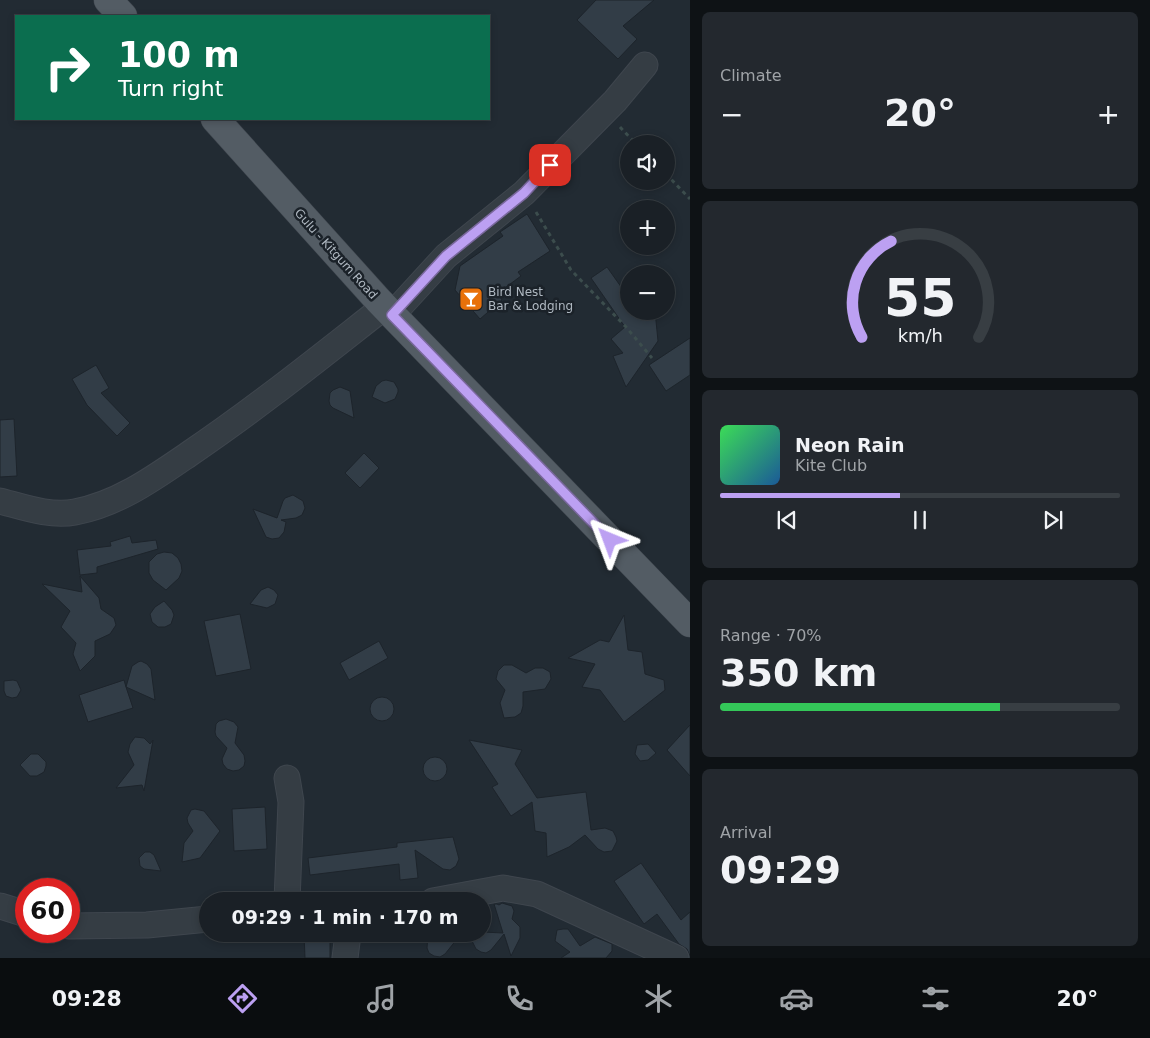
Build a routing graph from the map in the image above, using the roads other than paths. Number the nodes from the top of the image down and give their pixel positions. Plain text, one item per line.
1 (108, 0) edge
2 (122, 15) edge
3 (645, 65) dead end
4 (216, 120) edge
5 (388, 311) junction
6 (0, 501) edge
7 (690, 623) edge
8 (287, 778) dead end
9 (287, 892) edge
10 (481, 892) edge
11 (199, 920) edge
12 (80, 926) edge
13 (347, 942) edge
14 (345, 958) edge
15 (676, 958) edge

1 - 2 main road
3 - 5 street
4 - 5 main road, Gulu - Kitgum Road
5 - 6 street
5 - 7 main road, Gulu - Kitgum Road
8 - 9 street
10 - 15 street
11 - 12 street
13 - 14 street

